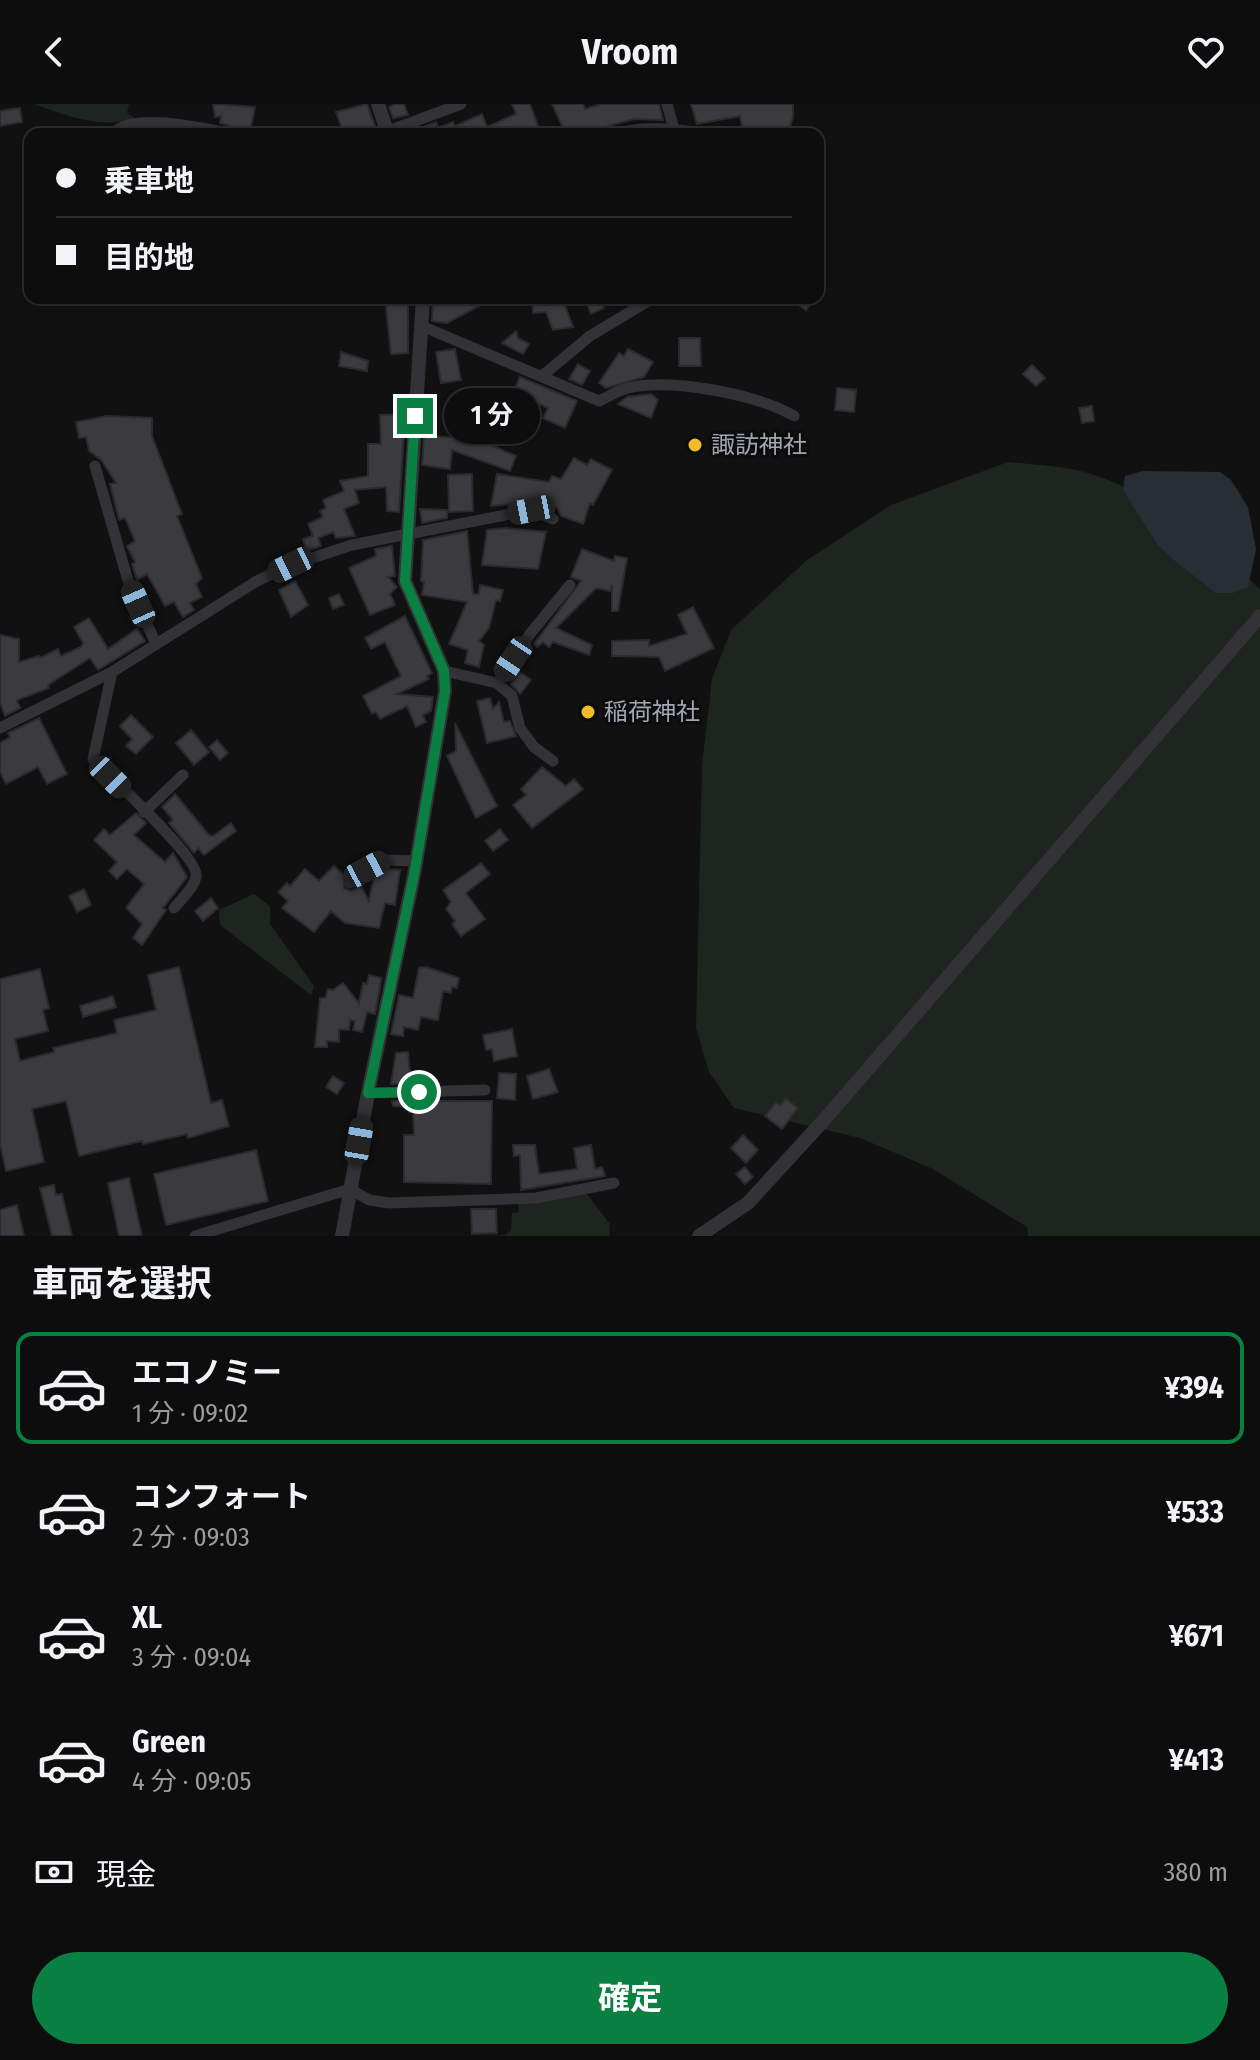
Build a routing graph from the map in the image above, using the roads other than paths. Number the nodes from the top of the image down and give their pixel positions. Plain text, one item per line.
1 (378, 104) edge
2 (461, 104) edge
3 (667, 104) edge
4 (127, 128) edge
5 (191, 128) edge
6 (384, 128) edge
7 (398, 128) edge
8 (674, 128) edge
9 (423, 304) edge
10 (643, 304) edge
11 (424, 327) junction
12 (542, 376) junction
13 (794, 416) dead end
14 (95, 466) dead end
15 (553, 519) dead end
16 (408, 535) junction
17 (570, 585) dead end
18 (1260, 616) edge
19 (156, 644) junction
20 (444, 671) junction
21 (112, 672) junction
22 (497, 683) junction
23 (0, 728) edge
24 (553, 761) dead end
25 (183, 775) dead end
26 (144, 812) junction
27 (417, 861) junction
28 (350, 883) dead end
29 (174, 908) dead end
30 (485, 1090) dead end
31 (368, 1093) junction
32 (614, 1183) dead end
33 (350, 1189) junction
34 (195, 1236) edge
35 (342, 1236) edge
36 (699, 1236) edge

1 - 6 street
2 - 7 street
3 - 8 street
4 - 5 street
9 - 11 street
10 - 12 street
11 - 12 street
11 - 16 street
12 - 13 street
14 - 19 street
15 - 16 street
16 - 19 street
16 - 20 street
17 - 22 street
18 - 36 street
19 - 21 street
20 - 22 street
20 - 27 street
21 - 23 street
21 - 26 street
22 - 24 street
25 - 26 street
26 - 29 street
27 - 28 street
27 - 31 street
30 - 31 street
31 - 33 street
32 - 33 street
33 - 34 street
33 - 35 street

